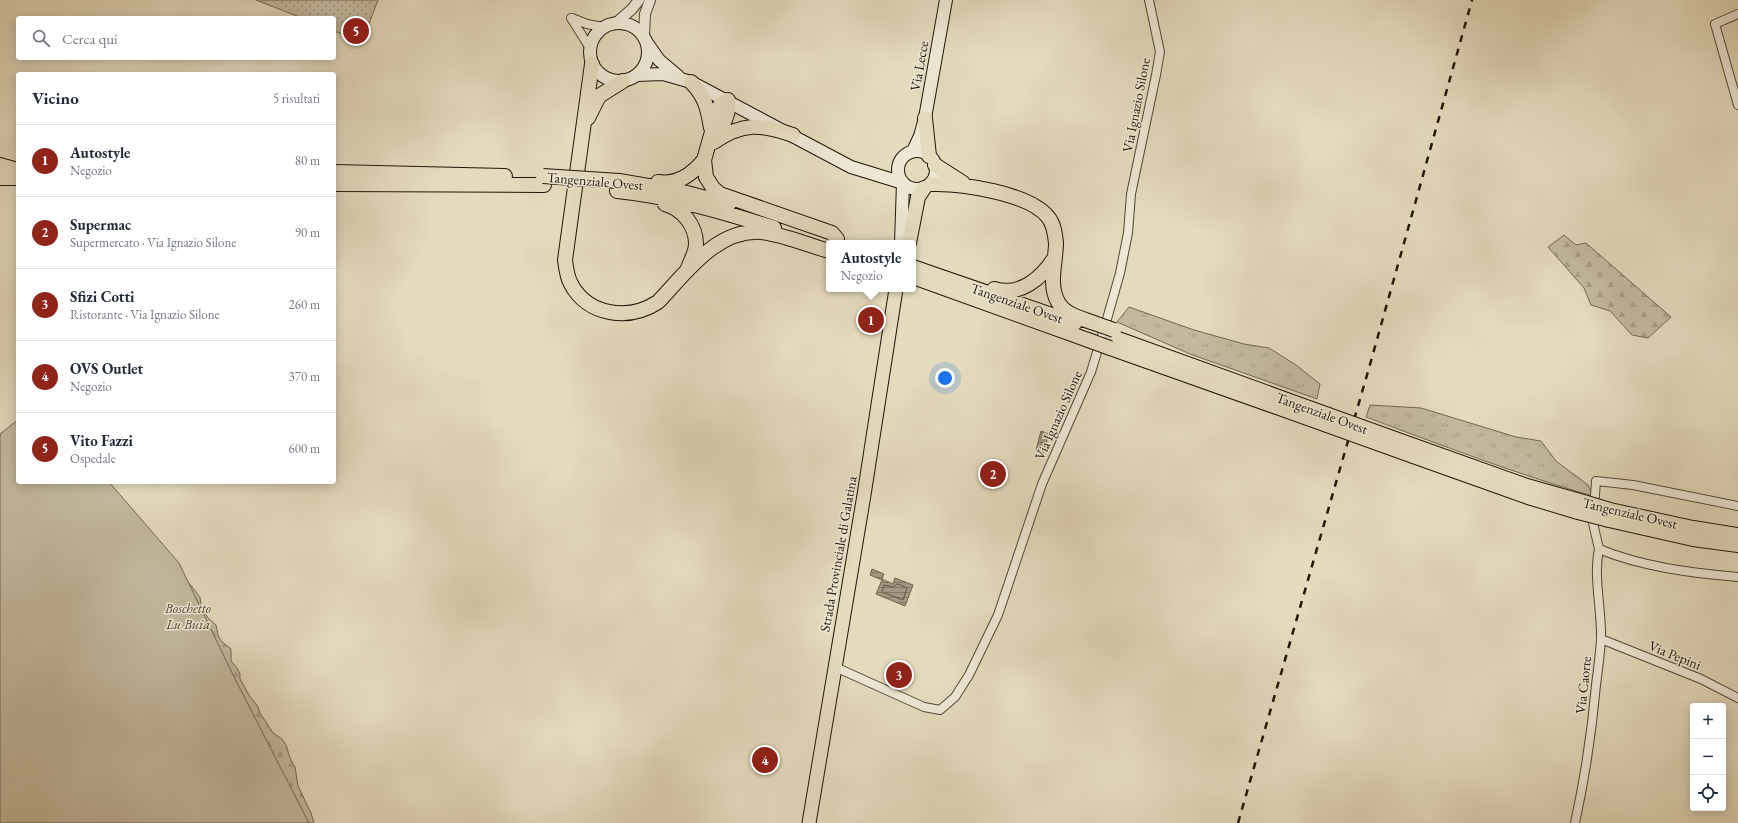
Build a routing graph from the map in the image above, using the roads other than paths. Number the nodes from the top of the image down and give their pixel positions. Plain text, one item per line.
1 (639, 0) edge
2 (650, 0) edge
3 (946, 0) edge
4 (1149, 0) edge
5 (1738, 14) edge
6 (616, 23) junction
7 (603, 27) junction
8 (645, 40) junction
9 (590, 48) junction
10 (592, 64) junction
11 (637, 75) junction
12 (685, 79) junction
13 (623, 81) junction
14 (728, 100) junction
15 (1738, 104) edge
16 (925, 118) junction
17 (584, 130) junction
18 (712, 131) junction
19 (793, 135) junction
20 (709, 145) junction
21 (913, 151) junction
22 (704, 160) junction
23 (932, 160) junction
24 (899, 164) junction
25 (0, 165) edge
26 (852, 167) junction
27 (0, 169) edge
28 (16, 172) edge
29 (16, 172) edge
30 (16, 172) edge
31 (336, 172) edge
32 (0, 178) edge
33 (543, 181) junction
34 (903, 183) junction
35 (0, 184) edge
36 (16, 184) edge
37 (336, 184) edge
38 (927, 186) junction
39 (969, 186) junction
40 (620, 188) junction
41 (902, 208) junction
42 (912, 228) junction
43 (834, 240) edge
44 (901, 240) edge
45 (909, 240) edge
46 (826, 241) edge
47 (826, 243) edge
48 (1055, 257) junction
49 (916, 268) edge
50 (686, 272) junction
51 (916, 278) edge
52 (935, 278) junction
53 (896, 292) edge
54 (1092, 331) junction
55 (1112, 338) junction
56 (1286, 405) junction
57 (1738, 506) edge
58 (1610, 515) junction
59 (1738, 535) edge
60 (1738, 545) edge
61 (1599, 549) junction
62 (1738, 577) edge
63 (1601, 639) junction
64 (835, 667) junction
65 (1738, 698) edge
66 (809, 823) edge
67 (1575, 823) edge

1 - 6 street
2 - 8 street
3 - 16 main road, Via Lecce
4 - 64 street, Via Ignazio Silone
5 - 15 street
6 - 7 main road
6 - 8 main road
7 - 9 main road
7 - 9 street
8 - 11 main road
8 - 12 main road
9 - 10 main road
10 - 13 main road
10 - 17 highway
11 - 12 main road
11 - 13 main road
12 - 14 main road
12 - 18 highway
13 - 17 highway
14 - 18 highway
14 - 19 main road
14 - 20 highway
16 - 21 main road, Via Lecce
16 - 23 highway
17 - 50 highway
18 - 20 highway
19 - 20 highway
19 - 26 main road
20 - 22 highway
21 - 23 main road
21 - 24 main road
22 - 40 highway
22 - 43 highway
23 - 38 main road
23 - 39 highway
24 - 26 main road
24 - 34 main road
25 - 28 highway
26 - 34 main road
27 - 29 highway
30 - 32 highway
31 - 33 highway, Tangenziale Ovest
33 - 37 highway, Tangenziale Ovest
33 - 40 highway, Tangenziale Ovest, bridge
34 - 38 main road
34 - 41 main road
35 - 36 highway
38 - 39 highway
38 - 42 highway
39 - 48 highway
40 - 46 highway, Tangenziale Ovest
40 - 50 highway
41 - 42 street
41 - 44 main road
42 - 45 highway
47 - 50 highway
48 - 52 highway
48 - 54 highway
49 - 52 highway, Tangenziale Ovest
51 - 52 highway, Tangenziale Ovest
52 - 54 highway, Tangenziale Ovest
53 - 64 main road, Strada Provinciale di Galatina
54 - 55 highway, bridge
55 - 56 highway, Tangenziale Ovest
55 - 56 highway, Tangenziale Ovest
56 - 58 highway, Tangenziale Ovest, bridge
57 - 61 street
58 - 59 highway, Tangenziale Ovest
58 - 60 highway, Tangenziale Ovest
61 - 62 street
61 - 63 street, Via Caorte
63 - 65 street, Via Pepini
63 - 67 street, Via Caorte
64 - 66 main road, Strada Provinciale di Galatina

